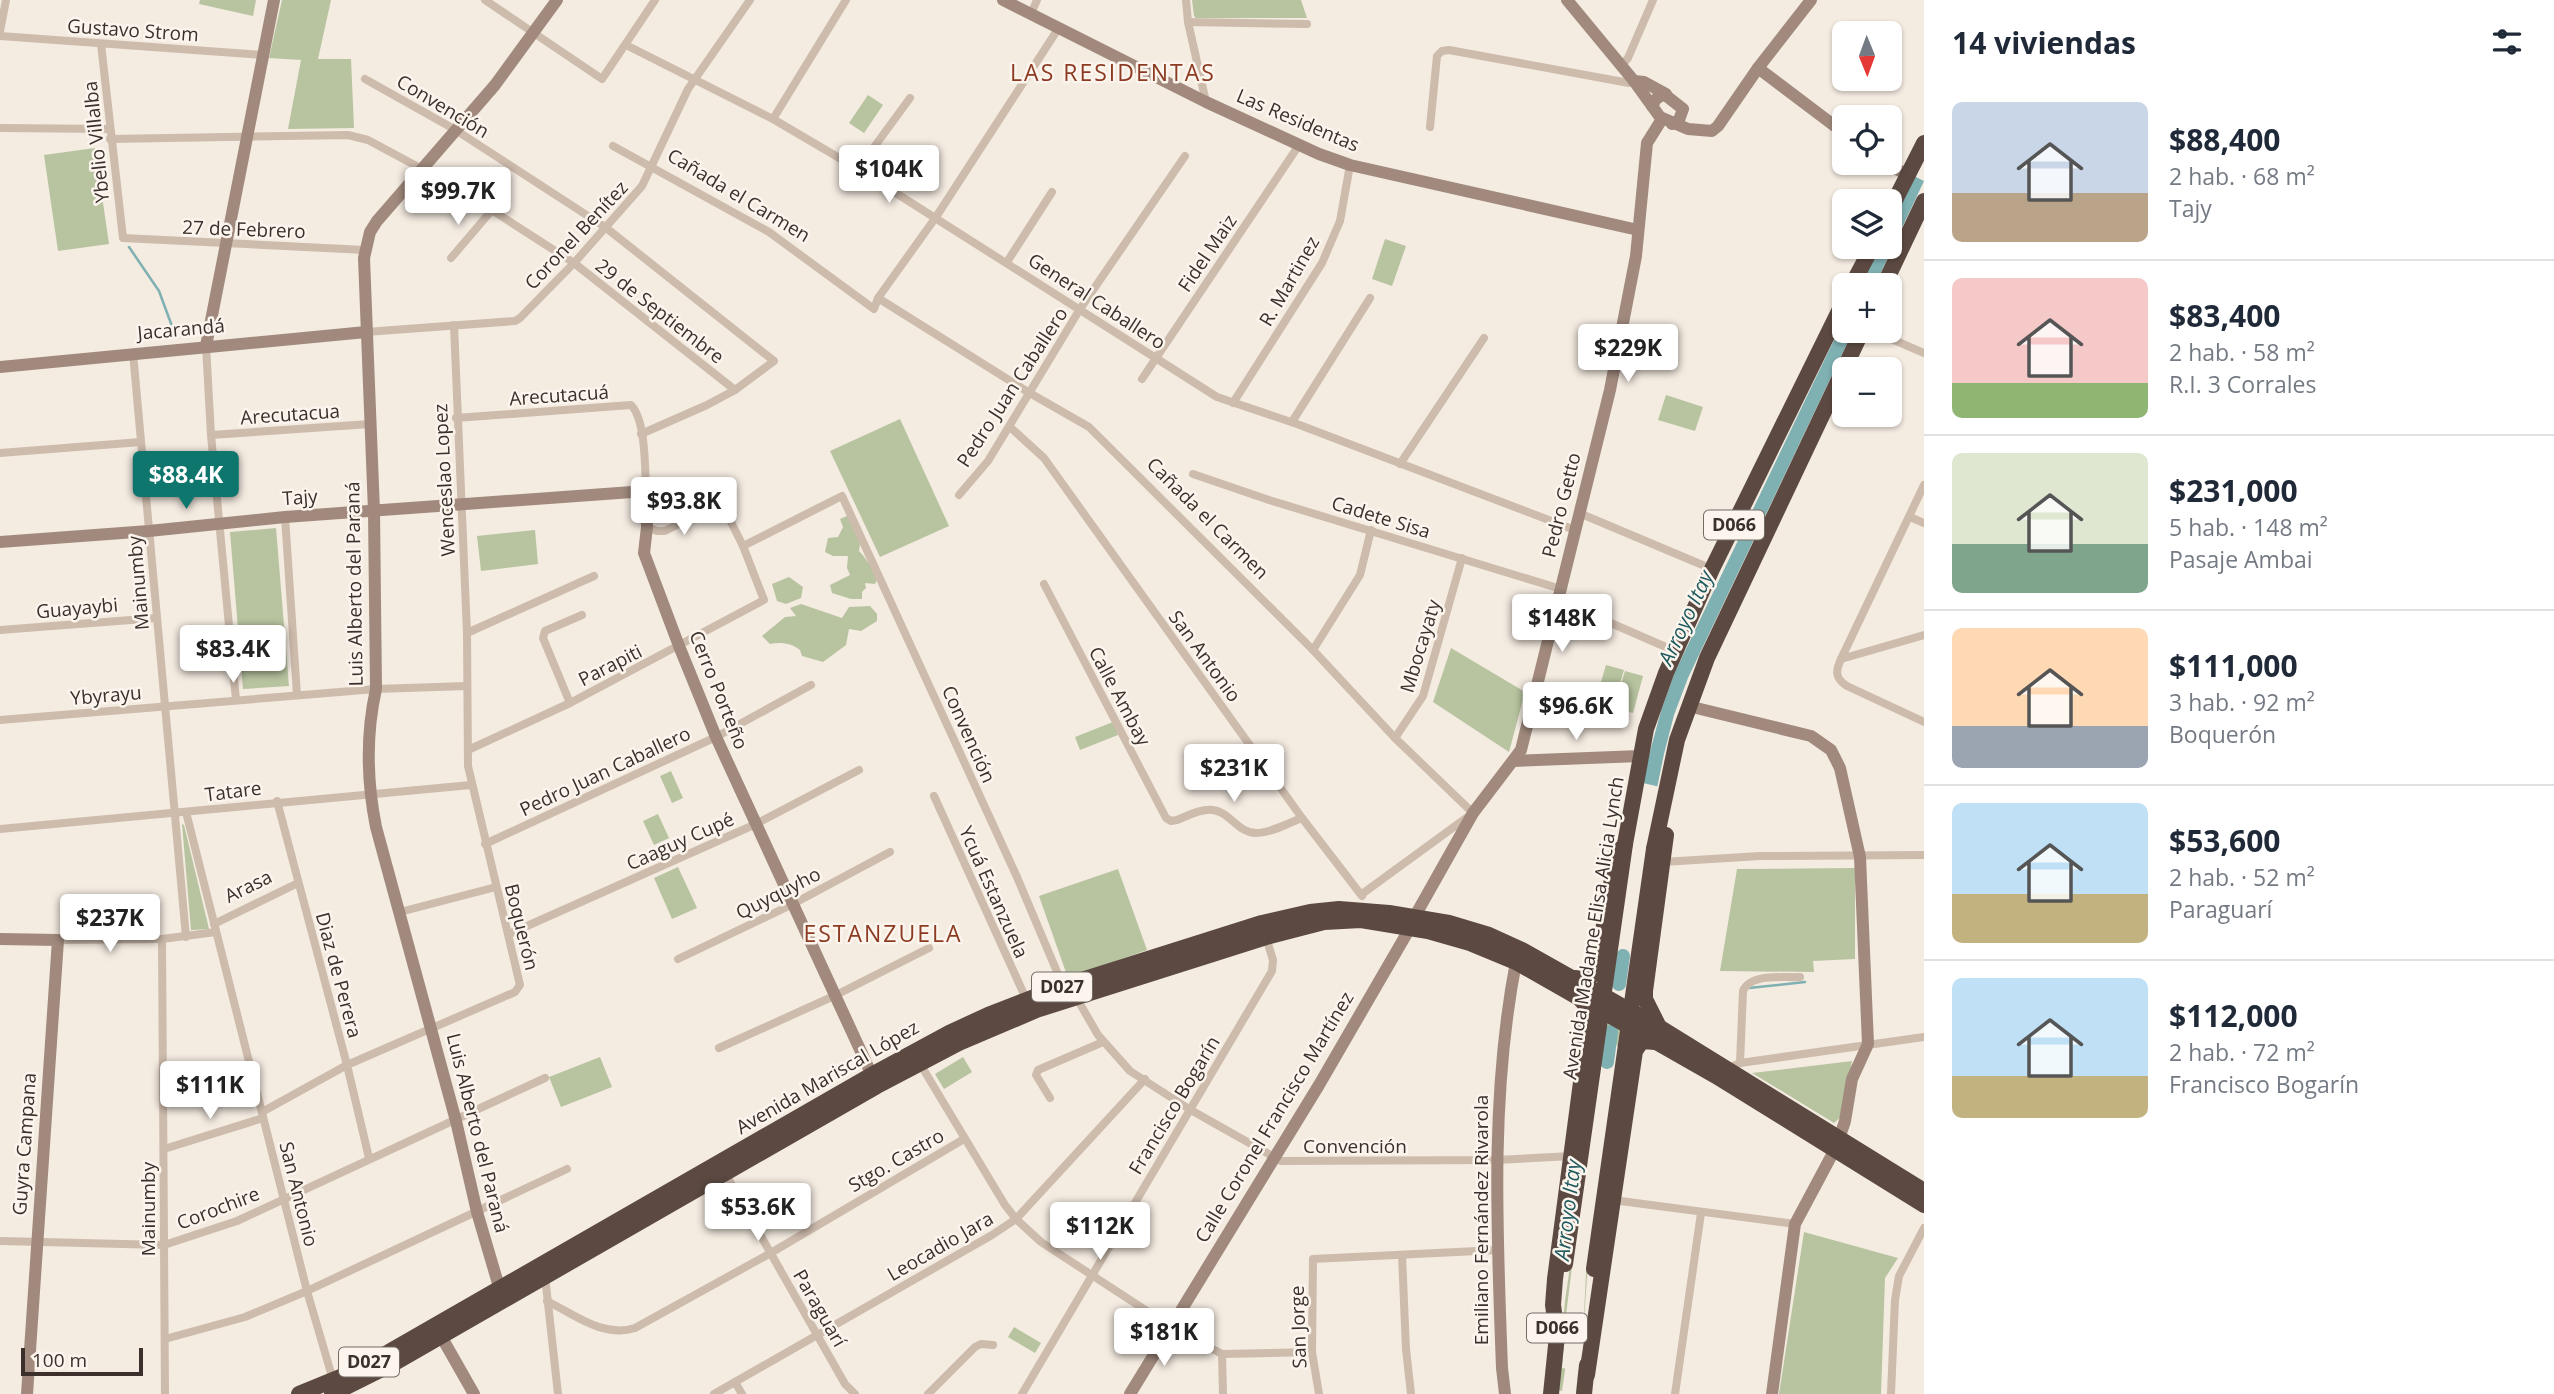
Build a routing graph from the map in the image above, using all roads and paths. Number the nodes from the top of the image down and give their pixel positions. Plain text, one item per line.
1 (6, 0) edge
2 (274, 0) edge
3 (485, 0) edge
4 (557, 0) edge
5 (750, 0) edge
6 (846, 0) edge
7 (1003, 0) edge
8 (1037, 0) edge
9 (1186, 0) edge
10 (1567, 0) edge
11 (1653, 0) edge
12 (1811, 0) edge
13 (652, 1) edge
14 (1031, 14) junction
15 (1188, 22) junction
16 (1307, 24) dead end
17 (1058, 29) junction
18 (534, 32) junction
19 (0, 34) edge
20 (101, 44) junction
21 (626, 45) junction
22 (263, 55) junction
23 (1621, 66) junction
24 (1758, 68) junction
25 (365, 79) dead end
26 (694, 81) junction
27 (1634, 81) junction
28 (1666, 94) junction
29 (910, 98) dead end
30 (1206, 102) junction
31 (1652, 106) junction
32 (1683, 108) junction
33 (773, 119) junction
34 (1667, 121) junction
35 (1832, 124) edge
36 (1430, 127) dead end
37 (0, 128) edge
38 (454, 129) junction
39 (1702, 130) junction
40 (110, 134) junction
41 (246, 137) junction
42 (1924, 143) edge
43 (613, 145) dead end
44 (1299, 145) junction
45 (1185, 156) dead end
46 (652, 165) junction
47 (1350, 165) junction
48 (424, 168) junction
49 (1917, 168) edge
50 (858, 169) junction
51 (1902, 191) edge
52 (1052, 192) dead end
53 (1924, 201) edge
54 (492, 210) junction
55 (936, 217) junction
56 (605, 227) junction
57 (1638, 230) junction
58 (122, 237) joint
59 (225, 244) junction
60 (365, 250) junction
61 (451, 258) dead end
62 (1007, 262) junction
63 (573, 263) junction
64 (1890, 273) edge
65 (1370, 298) dead end
66 (878, 299) junction
67 (1080, 309) junction
68 (454, 325) junction
69 (1832, 325) edge
70 (366, 332) junction
71 (1484, 338) dead end
72 (1856, 343) edge
73 (1901, 343) edge
74 (206, 346) junction
75 (133, 353) junction
76 (1924, 353) edge
77 (1156, 358) junction
78 (0, 367) edge
79 (1142, 379) dead end
80 (736, 390) junction
81 (1028, 392) junction
82 (1233, 403) junction
83 (456, 418) junction
84 (1292, 422) junction
85 (370, 424) junction
86 (1010, 426) junction
87 (642, 434) junction
88 (211, 435) junction
89 (141, 442) junction
90 (0, 453) edge
91 (1400, 464) junction
92 (1193, 474) dead end
93 (1924, 485) edge
94 (646, 491) junction
95 (959, 495) dead end
96 (461, 505) junction
97 (374, 511) junction
98 (1579, 513) junction
99 (285, 517) junction
100 (1910, 517) junction
101 (1924, 523) edge
102 (221, 524) junction
103 (647, 527) junction
104 (1371, 530) junction
105 (1575, 530) junction
106 (149, 531) junction
107 (0, 542) edge
108 (743, 546) junction
109 (1462, 558) junction
110 (1712, 569) junction
111 (594, 576) dead end
112 (1044, 584) dead end
113 (1560, 594) junction
114 (583, 615) dead end
115 (157, 618) junction
116 (0, 630) edge
117 (467, 634) junction
118 (1924, 635) edge
119 (679, 646) junction
120 (1313, 650) junction
121 (1675, 651) junction
122 (1841, 659) junction
123 (811, 685) dead end
124 (467, 686) junction
125 (376, 689) junction
126 (297, 695) junction
127 (236, 700) junction
128 (570, 703) junction
129 (165, 705) junction
130 (1688, 706) junction
131 (0, 720) edge
132 (1924, 722) edge
133 (716, 737) junction
134 (1395, 738) junction
135 (468, 750) junction
136 (1640, 756) junction
137 (1513, 761) junction
138 (859, 769) dead end
139 (471, 785) junction
140 (1635, 787) junction
141 (370, 794) junction
142 (934, 796) dead end
143 (277, 801) junction
144 (186, 812) junction
145 (175, 813) junction
146 (1473, 813) junction
147 (1302, 818) junction
148 (756, 824) junction
149 (0, 829) edge
150 (485, 844) junction
151 (890, 852) dead end
152 (1659, 855) junction
153 (1924, 855) edge
154 (1860, 857) junction
155 (299, 883) junction
156 (496, 887) junction
157 (1361, 902) junction
158 (791, 905) junction
159 (400, 912) junction
160 (1413, 922) junction
161 (215, 928) junction
162 (509, 933) junction
163 (186, 937) junction
164 (1266, 937) junction
165 (0, 939) edge
166 (162, 939) junction
167 (58, 940) junction
168 (929, 948) dead end
169 (678, 959) dead end
170 (1516, 962) junction
171 (1572, 977) junction
172 (1800, 977) dead end
173 (1063, 986) junction
174 (1576, 994) junction
175 (834, 996) junction
176 (1076, 997) junction
177 (1027, 1001) junction
178 (1610, 1007) junction
179 (431, 1030) junction
180 (1658, 1035) junction
181 (1924, 1037) edge
182 (1103, 1042) junction
183 (1868, 1044) junction
184 (719, 1048) dead end
185 (917, 1057) junction
186 (347, 1065) junction
187 (1733, 1066) junction
188 (545, 1078) dead end
189 (1145, 1079) junction
190 (874, 1080) junction
191 (1050, 1098) dead end
192 (1189, 1109) junction
193 (263, 1115) junction
194 (456, 1121) junction
195 (964, 1139) junction
196 (1837, 1145) junction
197 (164, 1149) junction
198 (1572, 1156) junction
199 (369, 1158) junction
200 (1273, 1158) junction
201 (1496, 1160) junction
202 (722, 1168) junction
203 (567, 1169) dead end
204 (1924, 1191) edge
205 (285, 1199) junction
206 (1613, 1200) junction
207 (1924, 1205) edge
208 (477, 1212) junction
209 (1701, 1213) junction
210 (1016, 1219) junction
211 (1795, 1224) junction
212 (1924, 1228) edge
213 (0, 1241) edge
214 (36, 1243) junction
215 (164, 1245) junction
216 (1498, 1250) junction
217 (769, 1254) junction
218 (1402, 1255) junction
219 (1092, 1275) junction
220 (545, 1276) junction
221 (307, 1291) junction
222 (501, 1294) junction
223 (547, 1301) junction
224 (1170, 1326) junction
225 (817, 1334) junction
226 (1557, 1334) junction
227 (441, 1336) junction
228 (165, 1339) junction
229 (993, 1345) dead end
230 (1312, 1352) junction
231 (1222, 1354) junction
232 (1587, 1375) junction
233 (735, 1382) junction
234 (333, 1387) edge
235 (27, 1394) edge
236 (165, 1394) edge
237 (299, 1394) edge
238 (474, 1394) edge
239 (558, 1394) edge
240 (714, 1394) edge
241 (742, 1394) edge
242 (855, 1394) edge
243 (928, 1394) edge
244 (1022, 1394) edge
245 (1130, 1394) edge
246 (1223, 1394) edge
247 (1319, 1394) edge
248 (1410, 1394) edge
249 (1506, 1394) edge
250 (1552, 1394) edge
251 (1584, 1394) edge
252 (1675, 1394) edge
253 (1772, 1394) edge
254 (1891, 1394) edge

1 - 19 street
2 - 22 street
3 - 18 street
4 - 18 street, Luis Alberto del Paraná
5 - 26 street, Coronel Benítez
6 - 33 street
7 - 14 street, Las Residentas
8 - 14 street
9 - 15 street
10 - 23 street
11 - 23 street
12 - 24 street
13 - 21 street
14 - 17 street, Las Residentas
15 - 16 street
15 - 30 street
17 - 30 street, Las Residentas
17 - 55 street
18 - 21 street
18 - 38 street, Luis Alberto del Paraná
19 - 20 street, Gustavo Strom
20 - 22 street, Gustavo Strom
20 - 40 street, Ybelio Villalba
21 - 26 street, General Caballero
22 - 41 street
23 - 27 street
24 - 35 street
24 - 39 street
25 - 38 street, Convención
26 - 33 street, General Caballero
26 - 46 street, Coronel Benítez
27 - 28 street
27 - 31 street
27 - 36 street
28 - 31 street
28 - 32 street
29 - 50 street
30 - 44 street, Las Residentas
31 - 34 street
32 - 34 street, Pedro Getto
32 - 39 street
33 - 50 street, General Caballero
34 - 39 street
34 - 57 street, Pedro Getto
37 - 40 street, 29 de Septiembre
38 - 48 street, Luis Alberto del Paraná
38 - 56 street, Convención
40 - 41 street, 29 de Septiembre
40 - 58 street, Ybelio Villalba
41 - 48 street, 29 de Septiembre
41 - 59 street
42 - 49 highway
43 - 46 street, Cañada el Carmen
44 - 47 street, Las Residentas
44 - 77 street, Fidel Maiz
45 - 67 street, Pedro Juan Caballero
46 - 56 street, Coronel Benítez
46 - 66 street, Cañada el Carmen
47 - 57 street, Las Residentas
47 - 82 street, R. Martinez
48 - 54 street, 29 de Septiembre
48 - 60 street, Luis Alberto del Paraná
49 - 51 highway
50 - 55 street, General Caballero
52 - 62 street
53 - 64 highway
54 - 61 street
54 - 63 street, 29 de Septiembre
55 - 62 street, General Caballero
55 - 66 street
56 - 63 street, Coronel Benítez
56 - 80 street, Convención
57 - 98 street, Pedro Getto
58 - 59 street, 27 de Febrero
59 - 60 street, 27 de Febrero
59 - 74 street
60 - 70 street, Luis Alberto del Paraná
62 - 67 street, General Caballero
63 - 68 street, Coronel Benítez
63 - 80 street, 29 de Septiembre
65 - 84 street
66 - 81 street, Cañada el Carmen
67 - 77 street, General Caballero
67 - 81 street, Pedro Juan Caballero
68 - 70 street, Coronel Benítez
68 - 83 street, Wenceslao Lopez
69 - 110 highway, Avenida Madame Elisa Alicia Lynch / D066
70 - 74 street, Jacarandá
70 - 85 street, Luis Alberto del Paraná
71 - 91 street
72 - 130 highway, D066
73 - 76 street
74 - 75 street, Jacarandá
74 - 88 street
75 - 78 street, Jacarandá
75 - 89 street, Mainumby
77 - 79 street, Fidel Maiz
77 - 82 street, General Caballero
80 - 87 street
81 - 86 street, Pedro Juan Caballero
81 - 120 street, Cañada el Carmen
82 - 84 street, General Caballero
83 - 87 street, Arecutacuá
83 - 96 street, Wenceslao Lopez
84 - 91 street, General Caballero
85 - 88 street, Arecutacua
85 - 97 street, Luis Alberto del Paraná
86 - 95 street, Pedro Juan Caballero
86 - 147 street, San Antonio
87 - 94 street, Cerro Porteño
88 - 102 street
89 - 90 street
89 - 106 street, Mainumby
91 - 105 street, General Caballero
92 - 104 street, Cadete Sisa
93 - 100 street
94 - 96 street, Tajy
94 - 103 street, Cerro Porteño
96 - 97 street, Tajy
96 - 117 street, Wenceslao Lopez
97 - 99 street, Tajy
97 - 125 street, Luis Alberto del Paraná
98 - 105 street, Pedro Getto
98 - 110 street
99 - 102 street, Tajy
99 - 126 street
100 - 101 street
100 - 122 street
102 - 106 street, Tajy
102 - 127 street
103 - 108 street
103 - 119 street, Cerro Porteño
104 - 109 street, Cadete Sisa
104 - 120 street
105 - 113 street, Pedro Getto
106 - 107 street, Tajy
106 - 115 street, Mainumby
108 - 119 street, Parapiti
108 - 173 street, Convención
109 - 113 street, Cadete Sisa
109 - 134 street, Mbocayaty
110 - 121 highway, Avenida Madame Elisa Alicia Lynch / D066
111 - 117 street
112 - 147 street, Calle Ambay
113 - 121 street, Cadete Sisa
113 - 137 street, Pedro Getto
114 - 128 street
115 - 116 street, Guayaybi
115 - 129 street, Mainumby
117 - 124 street, Boquerón
118 - 122 street
119 - 128 street, Parapiti
119 - 133 street, Cerro Porteño
120 - 134 street, Cañada el Carmen
121 - 136 highway, Avenida Madame Elisa Alicia Lynch / D066
122 - 132 street
123 - 133 street, Pedro Juan Caballero
124 - 125 street, Ybyrayu
124 - 135 street, Boquerón
125 - 126 street, Ybyrayu
125 - 141 street, Luis Alberto del Paraná
126 - 127 street, Ybyrayu
127 - 129 street, Ybyrayu
128 - 135 street, Parapiti
129 - 131 street, Ybyrayu
129 - 145 street, Mainumby
130 - 152 highway, D066
130 - 154 street
133 - 148 street, Cerro Porteño
133 - 150 street, Pedro Juan Caballero
134 - 146 street, Cañada el Carmen
135 - 139 street, Boquerón
136 - 137 street
136 - 140 highway, Avenida Madame Elisa Alicia Lynch / D066
137 - 146 street, Pedro Getto
138 - 148 street, Caaguy Cupé
139 - 141 street, Tatare
139 - 150 street, Boquerón
140 - 171 highway
140 - 226 highway, Avenida Madame Elisa Alicia Lynch / D066, bridge
141 - 143 street, Tatare
141 - 159 street, Luis Alberto del Paraná
142 - 177 street, Ycuá Estanzuela
143 - 144 street, Tatare
143 - 155 street, Diaz de Perera
144 - 145 street, Tatare
144 - 161 street, San Antonio
145 - 149 street, Tatare
145 - 163 street, Mainumby
146 - 157 street
146 - 160 street, Pedro Getto
147 - 157 street, San Antonio
148 - 158 street, Cerro Porteño
148 - 162 street, Caaguy Cupé
150 - 156 street, Boquerón
151 - 158 street, Quyquyho
152 - 154 street
152 - 180 highway
152 - 232 highway, D066, bridge
153 - 154 street
154 - 183 street
155 - 161 street, Arasa
155 - 186 street, Diaz de Perera
156 - 159 street
156 - 162 street, Boquerón
157 - 160 highway, Avenida Mariscal López / D027
157 - 173 highway, Avenida Mariscal López / D027
158 - 169 street, Quyquyho
158 - 175 street, Cerro Porteño
159 - 179 street, Luis Alberto del Paraná
160 - 164 highway, Avenida Mariscal López / D027
160 - 170 highway, D027
160 - 171 highway, D027
160 - 200 street, Calle Coronel Francisco Martínez
161 - 163 street, Arasa
161 - 193 street, San Antonio
162 - 179 street, Boquerón
163 - 166 street, Arasa
164 - 176 highway, Avenida Mariscal López / D027
164 - 192 street, Francisco Bogarín
165 - 167 street, Arasa
166 - 167 street, Arasa
166 - 197 street, Mainumby
167 - 214 street, Guyra Campana
168 - 175 street
170 - 174 highway, D027
170 - 201 street, Emiliano Fernández Rivarola
171 - 178 highway, D027
172 - 187 street
173 - 177 highway, Avenida Mariscal López / D027
174 - 178 highway, D027
174 - 198 highway
175 - 184 street
175 - 190 street, Cerro Porteño
176 - 182 street, Convención
176 - 185 highway, Avenida Mariscal López / D027
177 - 185 highway, Avenida Mariscal López / D027
178 - 180 highway
179 - 186 street, Boquerón
179 - 194 street, Luis Alberto del Paraná
180 - 187 highway
180 - 196 highway
180 - 206 highway
181 - 183 street
182 - 189 street, Convención
182 - 191 street
183 - 187 street
183 - 196 street
185 - 190 highway, Avenida Mariscal López / D027
185 - 195 street
186 - 193 street, Boquerón
186 - 199 street, Diaz de Perera
187 - 196 highway
188 - 194 street, Corochire
189 - 192 street, Convención
189 - 210 street, Leocadio Jara
190 - 202 highway, Avenida Mariscal López / D027
192 - 200 street, Convención
192 - 219 street, Francisco Bogarín
193 - 197 street, Boquerón
193 - 205 street, San Antonio
194 - 199 street, Corochire
194 - 208 street, Luis Alberto del Paraná
195 - 210 street
195 - 217 street, Stgo. Castro
196 - 204 highway
196 - 207 highway
196 - 211 street
197 - 215 street, Mainumby
198 - 201 street, Convención
198 - 226 highway
199 - 205 street, Corochire
200 - 201 street, Convención
200 - 224 street, Calle Coronel Francisco Martínez
201 - 216 street, Emiliano Fernández Rivarola
202 - 217 street, Paraguarí
202 - 220 highway, Avenida Mariscal López / D027
202 - 222 highway, Avenida Mariscal López / D027
203 - 208 street
205 - 215 street, Corochire
205 - 221 street, San Antonio
206 - 209 street
206 - 232 highway
208 - 221 street
208 - 222 street, Luis Alberto del Paraná
209 - 211 street
209 - 252 street
210 - 219 street
210 - 225 street, Leocadio Jara
211 - 253 street
212 - 254 street
213 - 214 street, Corochire
214 - 215 street, Corochire
214 - 235 street, Guyra Campana
215 - 228 street, Mainumby
216 - 218 street
216 - 249 street, Emiliano Fernández Rivarola
217 - 223 street, Stgo. Castro
217 - 225 street, Paraguarí
218 - 230 street, San Jorge
218 - 248 street
219 - 224 street
219 - 244 street, Francisco Bogarín
220 - 222 highway, Avenida Mariscal López / D027
220 - 223 street
221 - 228 street
221 - 234 street, San Antonio
222 - 227 highway, Avenida Mariscal López / D027
222 - 234 highway, Avenida Mariscal López / D027
223 - 239 street
224 - 231 street
224 - 245 street, Calle Coronel Francisco Martínez
225 - 233 street, Leocadio Jara
225 - 242 street, Paraguarí
226 - 250 highway, Avenida Madame Elisa Alicia Lynch / D066
227 - 234 highway, Avenida Mariscal López / D027
227 - 238 street
228 - 236 street, Mainumby
229 - 243 street
230 - 231 street
230 - 247 street, San Jorge
231 - 246 street
232 - 251 highway, D066
233 - 240 street, Leocadio Jara
233 - 241 street
234 - 237 highway, Avenida Mariscal López / D027

